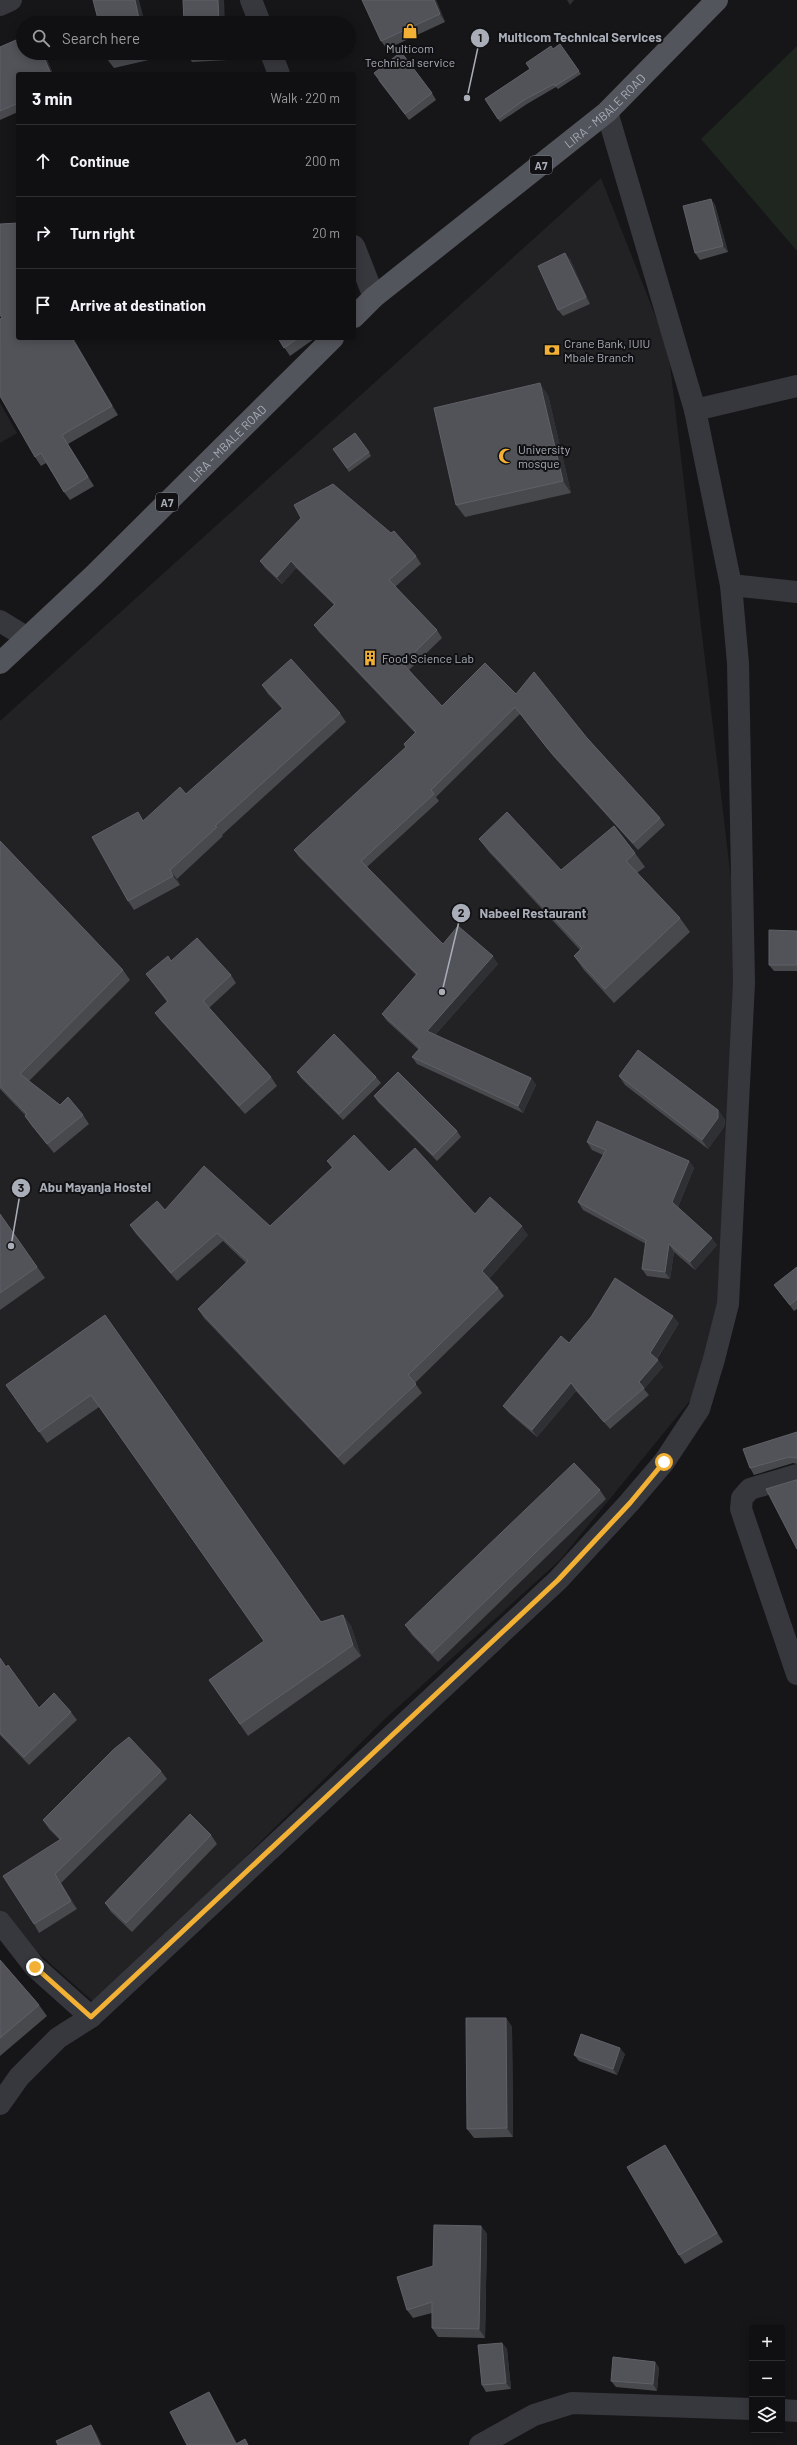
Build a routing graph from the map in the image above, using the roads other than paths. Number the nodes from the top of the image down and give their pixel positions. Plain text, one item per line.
1 (12, 0) edge
2 (251, 0) edge
3 (717, 0) edge
4 (0, 5) edge
5 (257, 16) edge
6 (274, 60) edge
7 (278, 72) edge
8 (607, 112) junction
9 (356, 251) edge
10 (374, 297) junction
11 (356, 315) edge
12 (331, 340) edge
13 (797, 386) edge
14 (695, 410) junction
15 (731, 585) junction
16 (797, 592) edge
17 (0, 621) edge
18 (26, 637) junction
19 (0, 663) edge
20 (797, 1475) edge
21 (797, 1674) edge
22 (0, 1922) edge
23 (91, 2017) junction
24 (0, 2104) edge
25 (749, 2409) edge
26 (785, 2410) edge
27 (797, 2411) edge
28 (480, 2445) edge

1 - 4 street
2 - 5 street
3 - 8 main road, LIRA - MBALE ROAD / A7
6 - 7 street
8 - 10 main road, LIRA - MBALE ROAD / A7
8 - 14 street
9 - 10 street
10 - 11 main road, LIRA - MBALE ROAD / A7
12 - 18 main road, LIRA - MBALE ROAD / A7
13 - 14 street
14 - 15 street
15 - 16 street
15 - 23 street
17 - 18 street
18 - 19 main road, LIRA - MBALE ROAD / A7
20 - 21 street
22 - 23 street
23 - 24 street
25 - 28 street
26 - 27 street

